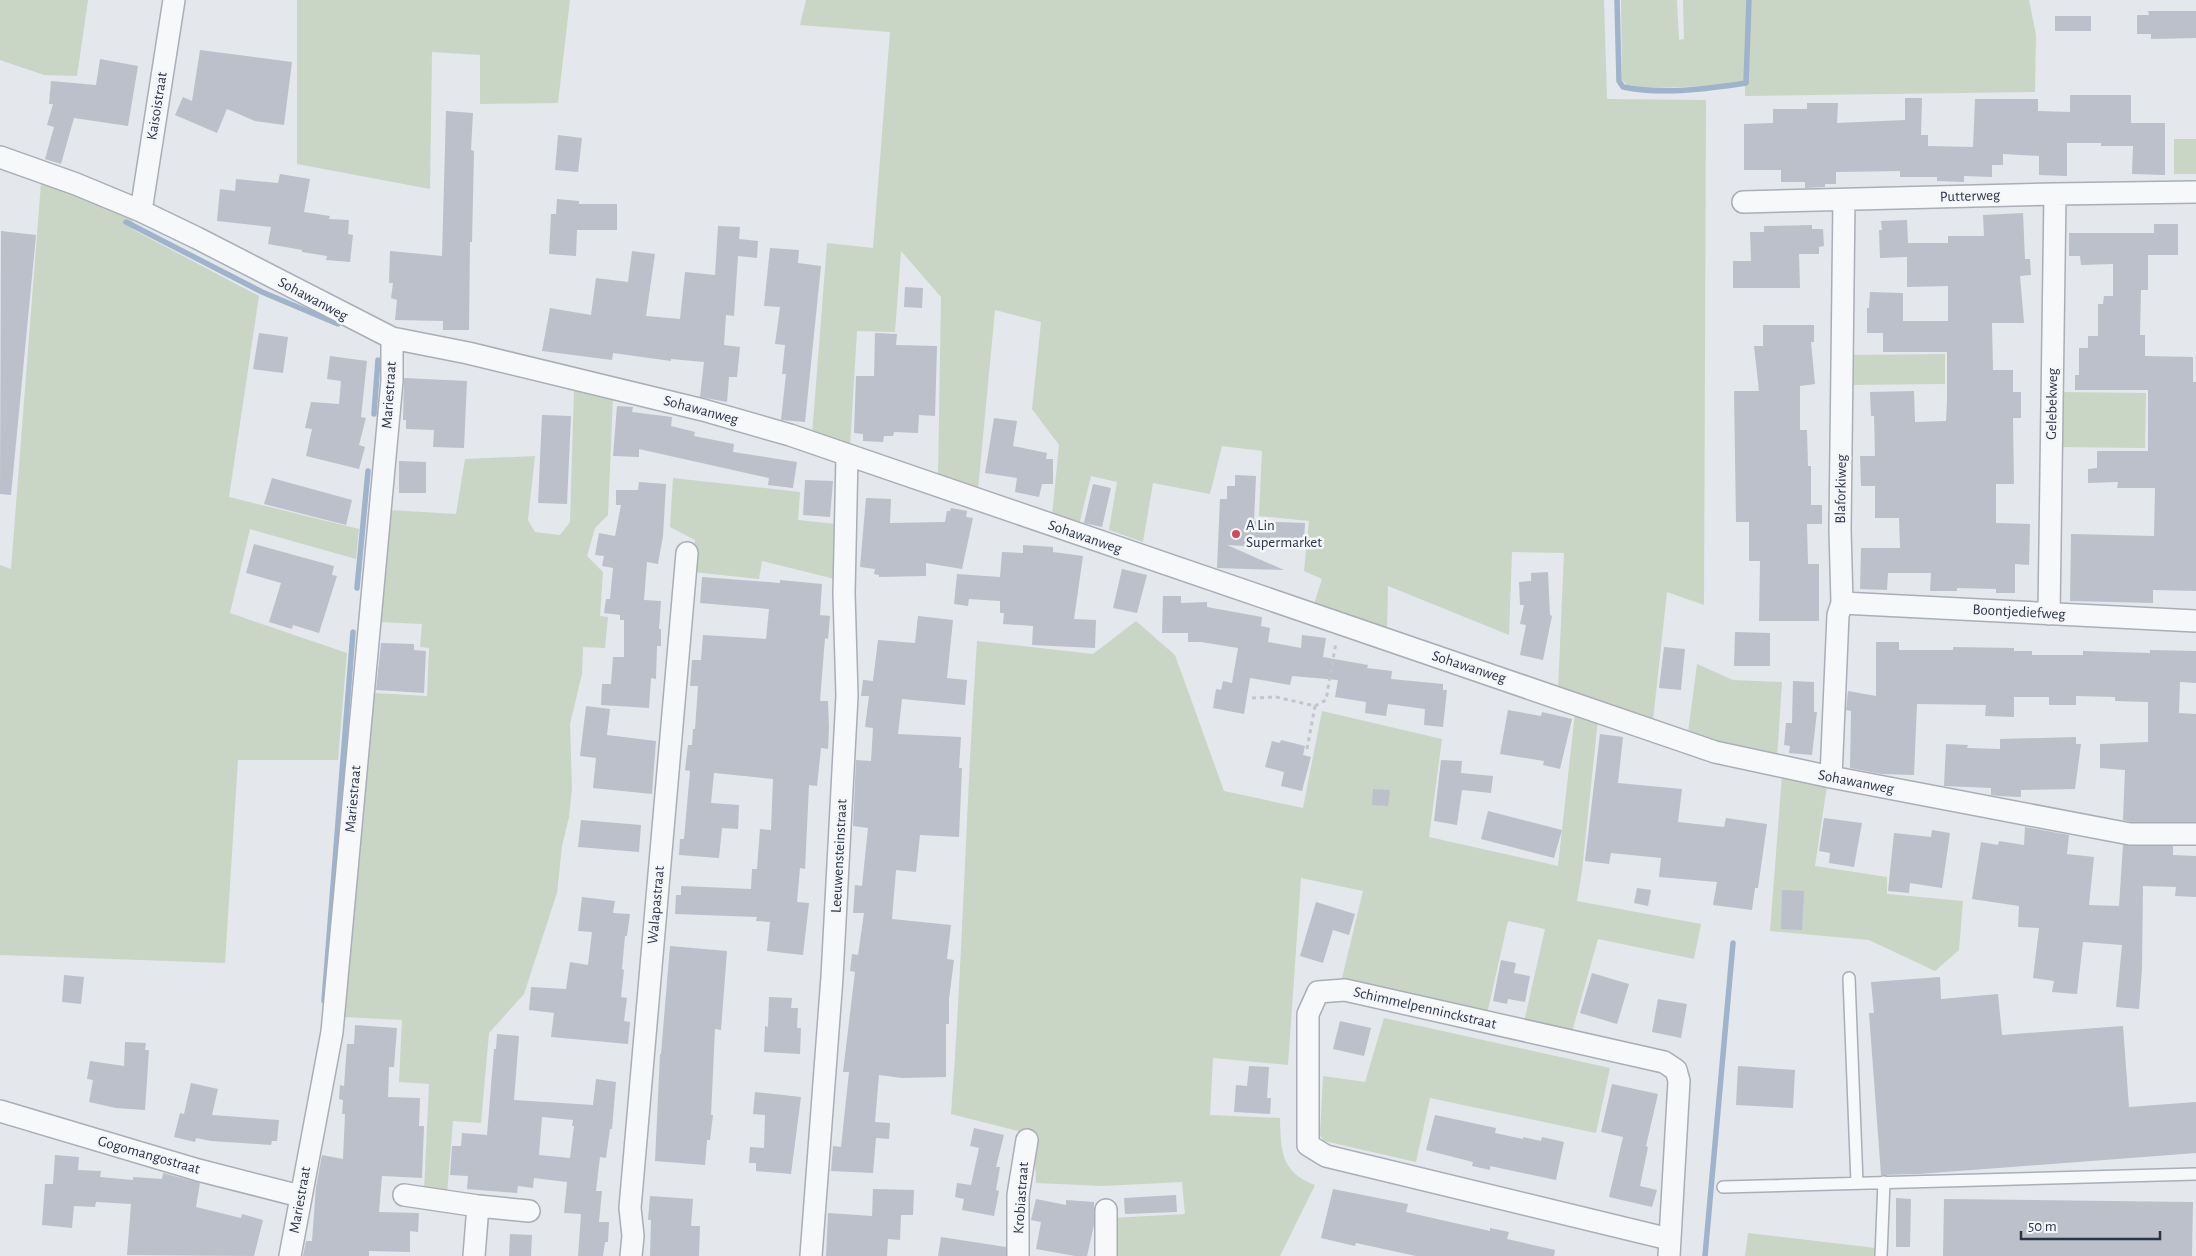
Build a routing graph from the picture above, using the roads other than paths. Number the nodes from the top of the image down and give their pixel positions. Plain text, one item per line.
1 (174, 0) edge
2 (0, 157) edge
3 (2196, 192) edge
4 (2054, 194) junction
5 (1844, 200) junction
6 (1743, 202) dead end
7 (141, 212) junction
8 (392, 338) junction
9 (847, 456) junction
10 (687, 553) dead end
11 (1842, 603) junction
12 (2049, 614) junction
13 (2196, 621) edge
14 (1831, 777) junction
15 (2196, 834) edge
16 (1849, 978) dead end
17 (0, 1111) edge
18 (1027, 1140) dead end
19 (2196, 1174) edge
20 (1884, 1182) junction
21 (1857, 1183) junction
22 (1724, 1187) dead end
23 (404, 1195) dead end
24 (300, 1196) junction
25 (478, 1206) junction
26 (1106, 1210) dead end
27 (529, 1211) dead end
28 (1669, 1247) edge
29 (290, 1256) edge
30 (474, 1256) edge
31 (631, 1256) edge
32 (811, 1256) edge
33 (1018, 1256) edge
34 (1106, 1256) edge
35 (1881, 1256) edge

1 - 7 street, Kaisoistraat
2 - 7 street, Sohawanweg
3 - 4 street, Putterweg
4 - 5 street, Putterweg
4 - 12 street, Gelebekweg
5 - 6 street, Putterweg
5 - 11 street, Blaforkiweg
7 - 8 street, Sohawanweg
8 - 9 street, Sohawanweg
8 - 24 street, Mariestraat
9 - 14 street, Sohawanweg
9 - 32 street, Leeuwensteinstraat
10 - 31 street, Walapastraat
11 - 12 street, Boontjediefweg
11 - 14 street, Blaforkiweg
12 - 13 street, Boontjediefweg
14 - 15 street, Sohawanweg
16 - 21 lane
17 - 24 street, Gogomangostraat
18 - 33 street, Krobiastraat
19 - 20 lane
20 - 21 lane
20 - 35 lane
21 - 22 lane
23 - 25 street
24 - 29 street, Mariestraat
25 - 27 street
25 - 30 street
26 - 34 street
28 - 28 street, Schimmelpenninckstraat

